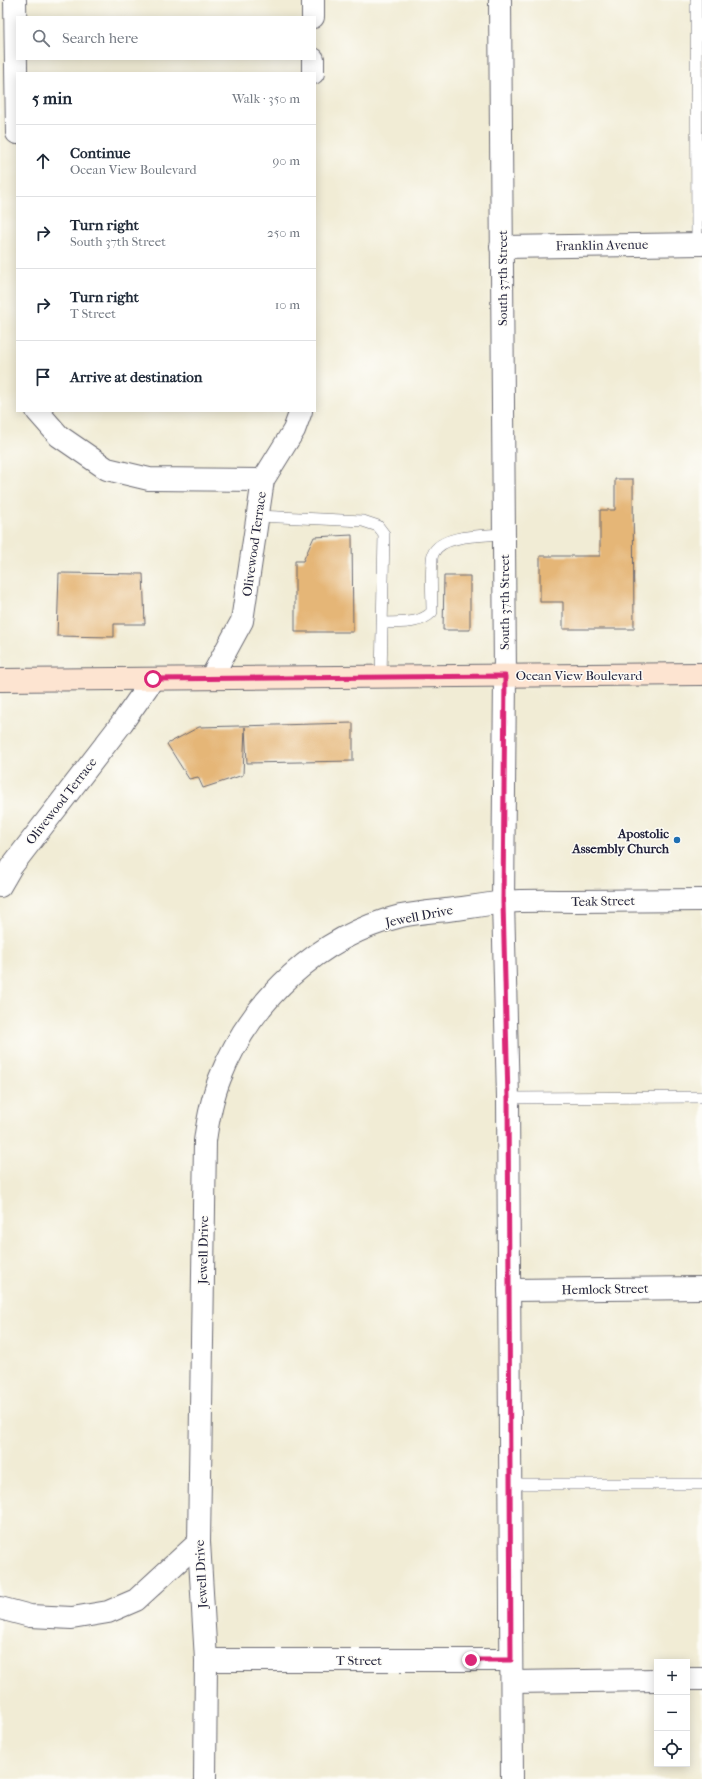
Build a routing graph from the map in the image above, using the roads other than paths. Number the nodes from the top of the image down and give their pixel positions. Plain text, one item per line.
1 (15, 0) edge
2 (313, 0) edge
3 (500, 0) edge
4 (696, 0) edge
5 (313, 16) edge
6 (313, 60) edge
7 (16, 72) edge
8 (313, 72) edge
9 (699, 244) edge
10 (502, 246) junction
11 (37, 412) edge
12 (300, 412) edge
13 (263, 480) junction
14 (258, 516) junction
15 (504, 534) junction
16 (382, 623) junction
17 (702, 674) edge
18 (505, 676) junction
19 (381, 677) junction
20 (211, 678) junction
21 (153, 679) junction
22 (0, 680) edge
23 (0, 886) edge
24 (702, 900) edge
25 (503, 902) junction
26 (702, 1097) edge
27 (508, 1098) junction
28 (702, 1288) edge
29 (509, 1290) junction
30 (510, 1484) junction
31 (702, 1484) edge
32 (199, 1542) junction
33 (0, 1608) edge
34 (206, 1660) junction
35 (511, 1660) junction
36 (702, 1679) edge
37 (654, 1680) edge
38 (690, 1680) edge
39 (512, 1682) junction
40 (205, 1779) edge
41 (512, 1779) edge

1 - 7 street
2 - 5 street
3 - 10 street, South 37th Street
4 - 9 lane
6 - 8 street
9 - 10 street, Franklin Avenue
10 - 15 street, South 37th Street
11 - 13 street
12 - 13 street, Olivewood Terrace
13 - 14 street, Olivewood Terrace
14 - 16 lane
14 - 20 street, Olivewood Terrace
15 - 16 lane
15 - 18 street, South 37th Street
16 - 19 lane
17 - 18 main road, Ocean View Boulevard
18 - 19 main road, Ocean View Boulevard
18 - 25 street, South 37th Street
19 - 20 main road, Ocean View Boulevard
20 - 21 main road, Ocean View Boulevard
21 - 22 main road, Ocean View Boulevard
21 - 23 street, Olivewood Terrace
24 - 25 street, Teak Street
25 - 27 street, South 37th Street
25 - 32 street, Jewell Drive
26 - 27 lane
27 - 29 street, South 37th Street
28 - 29 street, Hemlock Street
29 - 30 street, South 37th Street
30 - 31 lane
30 - 35 street, South 37th Street
32 - 33 street
32 - 34 street, Jewell Drive
34 - 35 street, T Street
34 - 40 street, Jewell Drive
35 - 39 street, South 37th Street
36 - 38 street
37 - 39 street
39 - 41 street, South 37th Street

